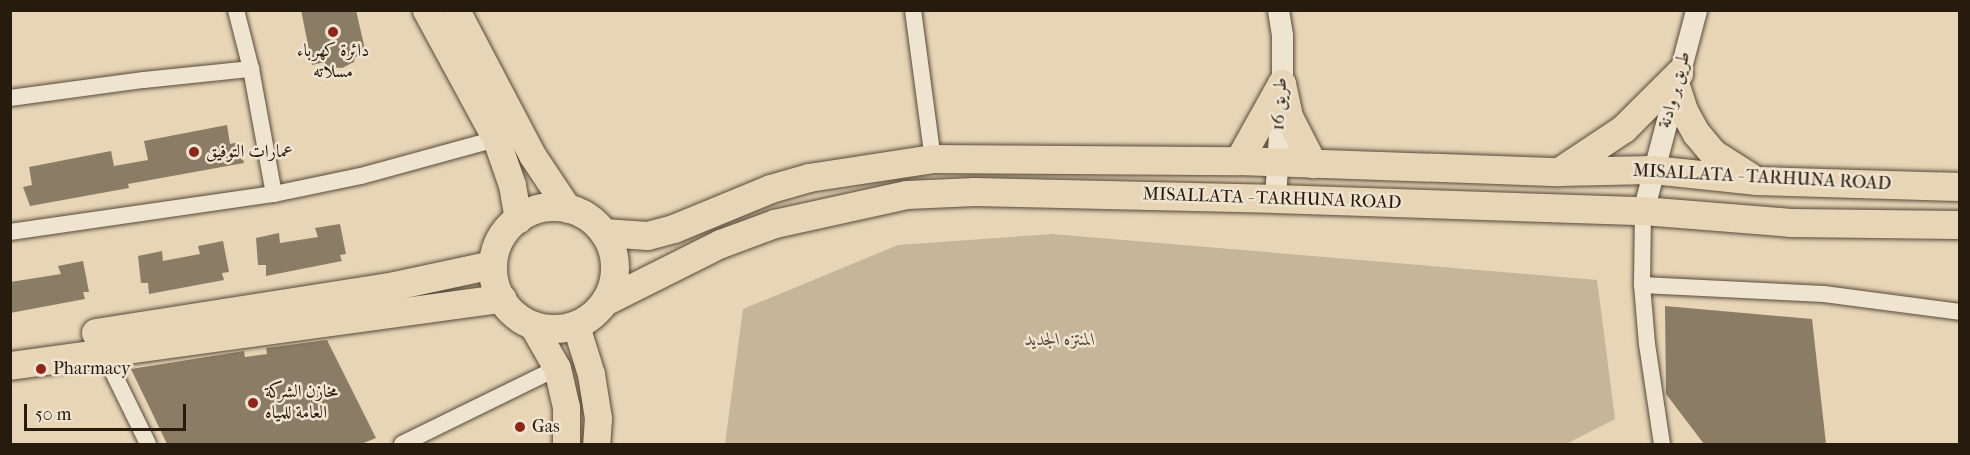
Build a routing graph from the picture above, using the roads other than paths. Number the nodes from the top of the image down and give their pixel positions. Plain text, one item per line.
1 (236, 10) edge
2 (426, 10) edge
3 (456, 10) edge
4 (913, 10) edge
5 (1278, 10) edge
6 (1696, 10) edge
7 (251, 69) junction
8 (1678, 80) junction
9 (1282, 84) junction
10 (10, 98) edge
11 (496, 139) junction
12 (933, 159) junction
13 (1239, 161) junction
14 (1277, 163) junction
15 (1313, 164) junction
16 (1653, 170) junction
17 (1559, 172) junction
18 (1757, 181) junction
19 (1959, 187) edge
20 (274, 194) junction
21 (1275, 199) junction
22 (568, 209) junction
23 (1643, 211) junction
24 (518, 219) junction
25 (1959, 225) edge
26 (11, 228) edge
27 (604, 233) junction
28 (493, 265) junction
29 (1642, 285) junction
30 (502, 299) junction
31 (605, 302) junction
32 (1959, 312) edge
33 (533, 326) junction
34 (576, 326) junction
35 (10, 347) edge
36 (103, 352) junction
37 (10, 366) edge
38 (557, 368) junction
39 (147, 444) edge
40 (402, 444) edge
41 (566, 444) edge
42 (596, 444) edge
43 (1662, 444) edge

1 - 7 street
2 - 11 main road
3 - 22 main road
4 - 12 street
5 - 9 street, طريق 16
6 - 8 street, طريق بر وادنة
7 - 10 street
7 - 20 street
8 - 16 street, طريق بر وادنة
8 - 17 highway
8 - 18 highway
9 - 13 highway
9 - 14 street, طريق 16
9 - 15 highway
11 - 20 street
11 - 24 main road
12 - 13 highway, MISALLATA - TARHUNA ROAD
12 - 27 highway, MISALLATA - TARHUNA ROAD
13 - 14 highway, MISALLATA - TARHUNA ROAD
14 - 15 highway, MISALLATA - TARHUNA ROAD
14 - 21 street, طريق 16
15 - 17 highway, MISALLATA - TARHUNA ROAD
16 - 17 highway, MISALLATA - TARHUNA ROAD
16 - 18 highway, MISALLATA - TARHUNA ROAD
16 - 23 street, طريق بر وادنة
18 - 19 highway, MISALLATA - TARHUNA ROAD
20 - 26 street
21 - 23 highway, MISALLATA - TARHUNA ROAD
21 - 31 highway, MISALLATA - TARHUNA ROAD
22 - 24 highway
22 - 27 highway
23 - 25 highway, MISALLATA - TARHUNA ROAD
23 - 29 street
24 - 28 highway
27 - 31 highway
28 - 30 highway
28 - 35 highway
29 - 32 street
29 - 43 street
30 - 33 highway
30 - 36 highway
31 - 34 highway
33 - 34 highway
33 - 38 main road
34 - 42 main road
36 - 37 highway
36 - 39 street
38 - 40 street
38 - 41 main road

